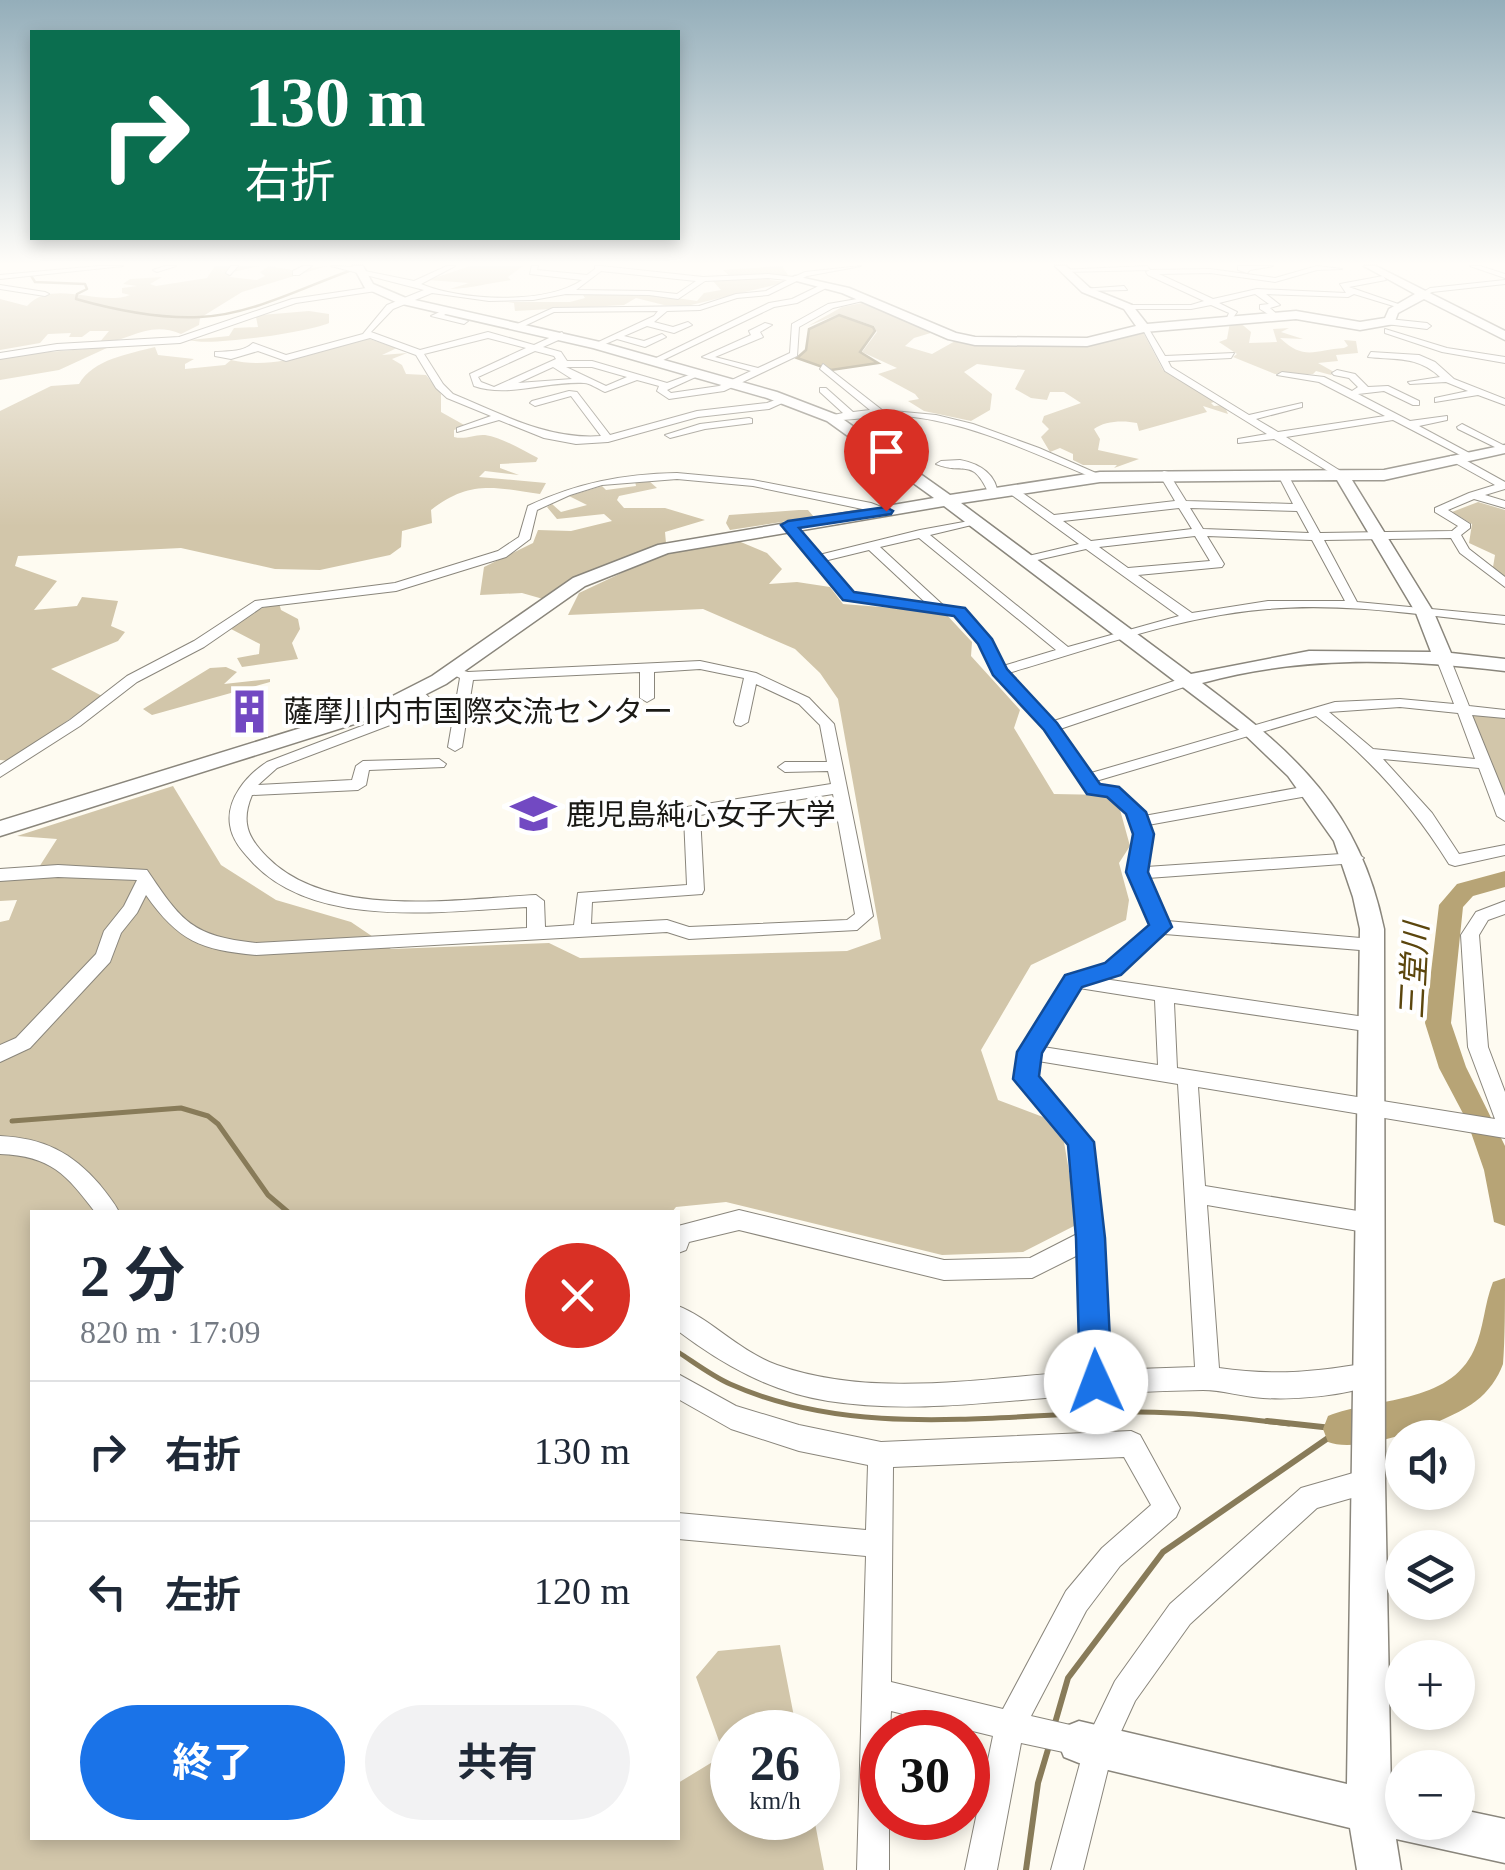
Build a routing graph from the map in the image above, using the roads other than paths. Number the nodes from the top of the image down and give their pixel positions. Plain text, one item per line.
1 (239, 353) edge
2 (273, 353) edge
3 (303, 353) edge
4 (419, 353) edge
5 (524, 353) edge
6 (555, 353) edge
7 (628, 353) edge
8 (671, 353) edge
9 (715, 353) edge
10 (794, 353) edge
11 (1158, 353) edge
12 (1377, 353) edge
13 (1466, 353) edge
14 (218, 354) dead end
15 (758, 355) dead end
16 (1231, 355) dead end
17 (1161, 359) junction
18 (1425, 360) junction
19 (1505, 360) edge
20 (654, 361) junction
21 (560, 362) junction
22 (1396, 364) dead end
23 (739, 366) junction
24 (823, 367) dead end
25 (760, 372) junction
26 (697, 373) junction
27 (1337, 373) dead end
28 (1282, 374) dead end
29 (636, 377) junction
30 (1321, 379) junction
31 (1413, 382) dead end
32 (1447, 384) junction
33 (506, 385) junction
34 (668, 386) junction
35 (1471, 386) junction
36 (532, 387) junction
37 (1279, 387) dead end
38 (548, 388) dead end
39 (734, 388) junction
40 (604, 389) junction
41 (822, 390) dead end
42 (1356, 392) junction
43 (574, 394) junction
44 (786, 400) junction
45 (1438, 400) dead end
46 (1267, 401) dead end
47 (1505, 402) edge
48 (1416, 403) dead end
49 (535, 404) dead end
50 (697, 404) dead end
51 (1299, 405) dead end
52 (1235, 408) junction
53 (746, 409) junction
54 (837, 412) junction
55 (496, 413) junction
56 (706, 413) junction
57 (880, 413) junction
58 (688, 416) junction
59 (1396, 417) junction
60 (1252, 418) junction
61 (1444, 418) dead end
62 (749, 422) dead end
63 (1410, 424) junction
64 (1462, 427) dead end
65 (701, 428) junction
66 (461, 430) dead end
67 (670, 435) dead end
68 (1281, 435) junction
69 (712, 438) dead end
70 (608, 440) junction
71 (1441, 440) junction
72 (1242, 441) dead end
73 (1296, 444) junction
74 (1413, 445) dead end
75 (1504, 449) edge
76 (1258, 450) dead end
77 (1461, 456) junction
78 (941, 464) dead end
79 (1164, 474) junction
80 (1283, 475) junction
81 (1100, 477) junction
82 (1343, 477) junction
83 (1505, 486) edge
84 (1013, 491) junction
85 (994, 494) junction
86 (1473, 495) junction
87 (947, 500) junction
88 (1182, 504) junction
89 (1505, 505) edge
90 (1299, 508) junction
91 (886, 511) junction
92 (1053, 520) junction
93 (976, 522) junction
94 (788, 525) junction
95 (1199, 532) junction
96 (920, 533) junction
97 (1455, 534) junction
98 (1381, 536) junction
99 (1313, 537) junction
100 (872, 545) junction
101 (1088, 545) junction
102 (816, 559) junction
103 (1028, 560) junction
104 (1127, 572) junction
105 (1505, 583) edge
106 (1352, 603) junction
107 (940, 609) junction
108 (1425, 613) junction
109 (1190, 618) junction
110 (1505, 620) edge
111 (1128, 636) junction
112 (1067, 653) junction
113 (1442, 658) junction
114 (1505, 665) edge
115 (647, 668) junction
116 (999, 672) junction
117 (459, 674) junction
118 (751, 676) junction
119 (1188, 681) junction
120 (414, 692) junction
121 (647, 698) dead end
122 (1464, 710) junction
123 (1318, 711) junction
124 (1505, 714) edge
125 (740, 722) dead end
126 (1050, 726) junction
127 (1249, 728) junction
128 (454, 747) dead end
129 (1372, 753) junction
130 (439, 764) dead end
131 (1484, 764) junction
132 (835, 766) junction
133 (785, 768) dead end
134 (0, 772) edge
135 (1087, 780) junction
136 (839, 788) junction
137 (247, 790) junction
138 (1313, 790) junction
139 (692, 811) junction
140 (1505, 816) edge
141 (643, 819) dead end
142 (1139, 822) junction
143 (0, 829) edge
144 (1505, 850) edge
145 (1356, 858) junction
146 (1137, 872) junction
147 (0, 875) edge
148 (145, 880) junction
149 (1505, 907) edge
150 (1161, 927) junction
151 (582, 930) junction
152 (536, 934) junction
153 (1372, 945) junction
154 (1074, 981) junction
155 (1164, 994) junction
156 (1372, 1025) junction
157 (1030, 1052) junction
158 (0, 1054) edge
159 (1177, 1076) junction
160 (1372, 1107) junction
161 (1504, 1125) edge
162 (0, 1145) edge
163 (1196, 1194) junction
164 (106, 1210) edge
165 (1370, 1223) junction
166 (680, 1238) edge
167 (1091, 1238) junction
168 (680, 1318) edge
169 (1208, 1378) junction
170 (1368, 1379) junction
171 (1096, 1382) junction
172 (680, 1387) edge
173 (881, 1455) junction
174 (1367, 1476) junction
175 (680, 1526) edge
176 (879, 1544) junction
177 (877, 1694) junction
178 (1019, 1728) junction
179 (1089, 1745) junction
180 (1385, 1798) edge
181 (1385, 1816) edge
182 (1385, 1825) edge
183 (1475, 1834) edge
184 (1505, 1840) edge
185 (873, 1870) edge
186 (982, 1870) edge
187 (1067, 1870) edge
188 (1380, 1870) edge

1 - 14 street
2 - 3 street
4 - 55 street
5 - 33 street
6 - 21 street
7 - 20 street
8 - 20 street
9 - 23 street
10 - 25 street
11 - 17 street
12 - 18 street
13 - 19 street
15 - 23 street
16 - 17 street
17 - 52 street
18 - 22 street
18 - 32 street
20 - 26 street
21 - 29 street
21 - 33 street
21 - 36 street
21 - 40 street
23 - 25 street
24 - 57 street
25 - 39 street
26 - 34 street
26 - 39 street
27 - 42 street
28 - 30 street
29 - 34 street
29 - 40 street
30 - 37 street
30 - 42 street
31 - 32 street
32 - 35 street
33 - 36 street
34 - 39 street
35 - 45 street
35 - 47 street
36 - 38 street
39 - 44 street
39 - 53 street
40 - 43 street
41 - 54 street
42 - 48 street
42 - 59 street
43 - 49 street
43 - 70 street
44 - 53 street
44 - 54 street
46 - 52 street
50 - 56 street
51 - 60 street
52 - 60 street
53 - 56 street
54 - 57 street
54 - 87 street
55 - 66 street
55 - 70 street
56 - 58 street
57 - 81 street
58 - 65 street
58 - 70 street
59 - 63 street
59 - 68 street
60 - 68 street
61 - 63 street
62 - 65 street
63 - 71 street
64 - 75 street
65 - 67 street
65 - 69 street
68 - 72 street
68 - 73 street
71 - 74 street
71 - 77 street
73 - 76 street
73 - 82 street
75 - 77 street
77 - 82 street
77 - 83 street
78 - 85 street
79 - 80 street
79 - 81 street
79 - 88 street
80 - 82 street
80 - 90 street
81 - 84 street
82 - 98 street
83 - 86 street
84 - 85 street
84 - 92 street
85 - 87 street
86 - 89 street
86 - 97 street
87 - 91 street
87 - 93 street
88 - 90 street
88 - 92 street
88 - 95 street
90 - 99 street
91 - 94 street
91 - 134 street
92 - 101 street
93 - 96 street
93 - 103 street
94 - 102 street
94 - 117 street
95 - 99 street
95 - 101 street
95 - 104 street
96 - 100 street
96 - 112 street
97 - 98 street
97 - 105 street
98 - 99 street
98 - 108 street
99 - 106 street
100 - 102 street
100 - 107 street
101 - 103 street
101 - 104 street
102 - 107 street
103 - 111 street
104 - 109 street
106 - 108 street
106 - 109 street
107 - 116 street
108 - 110 street
108 - 113 street
109 - 111 street
111 - 112 street
111 - 119 street
112 - 116 street
113 - 114 street
113 - 119 street
113 - 122 street
115 - 117 street
115 - 118 street
115 - 121 street
116 - 126 street
117 - 120 street
117 - 128 street
118 - 125 street
118 - 132 street
119 - 126 street
119 - 127 street
120 - 137 street
120 - 143 street
122 - 123 street
122 - 124 street
122 - 131 street
123 - 127 street
123 - 129 street
126 - 135 street
127 - 135 street
127 - 138 street
129 - 131 street
129 - 144 street
130 - 137 street
131 - 140 street
132 - 133 street
132 - 136 street
135 - 142 street
136 - 139 street
136 - 151 street
137 - 152 street
138 - 142 street
138 - 145 street
139 - 141 street
139 - 151 street
142 - 146 street
145 - 146 street
145 - 153 street
146 - 150 street
147 - 148 street
148 - 152 street
148 - 158 street
149 - 161 street
150 - 153 street
150 - 154 street
151 - 152 street
153 - 156 street
154 - 155 street
154 - 157 street
155 - 156 street
155 - 159 street
156 - 160 street
157 - 159 street
157 - 167 street
159 - 160 street
159 - 163 street
160 - 161 street
160 - 165 street
162 - 164 street
163 - 165 street
163 - 169 street
165 - 170 street
166 - 167 street
167 - 171 street
168 - 171 street
169 - 170 street
169 - 171 street
170 - 174 street
172 - 173 street
173 - 176 street
173 - 178 street
174 - 179 street
174 - 180 street
175 - 176 street
176 - 177 street
177 - 178 street
177 - 185 street
178 - 179 street
178 - 186 street
179 - 181 street
179 - 187 street
182 - 188 street
183 - 184 street

